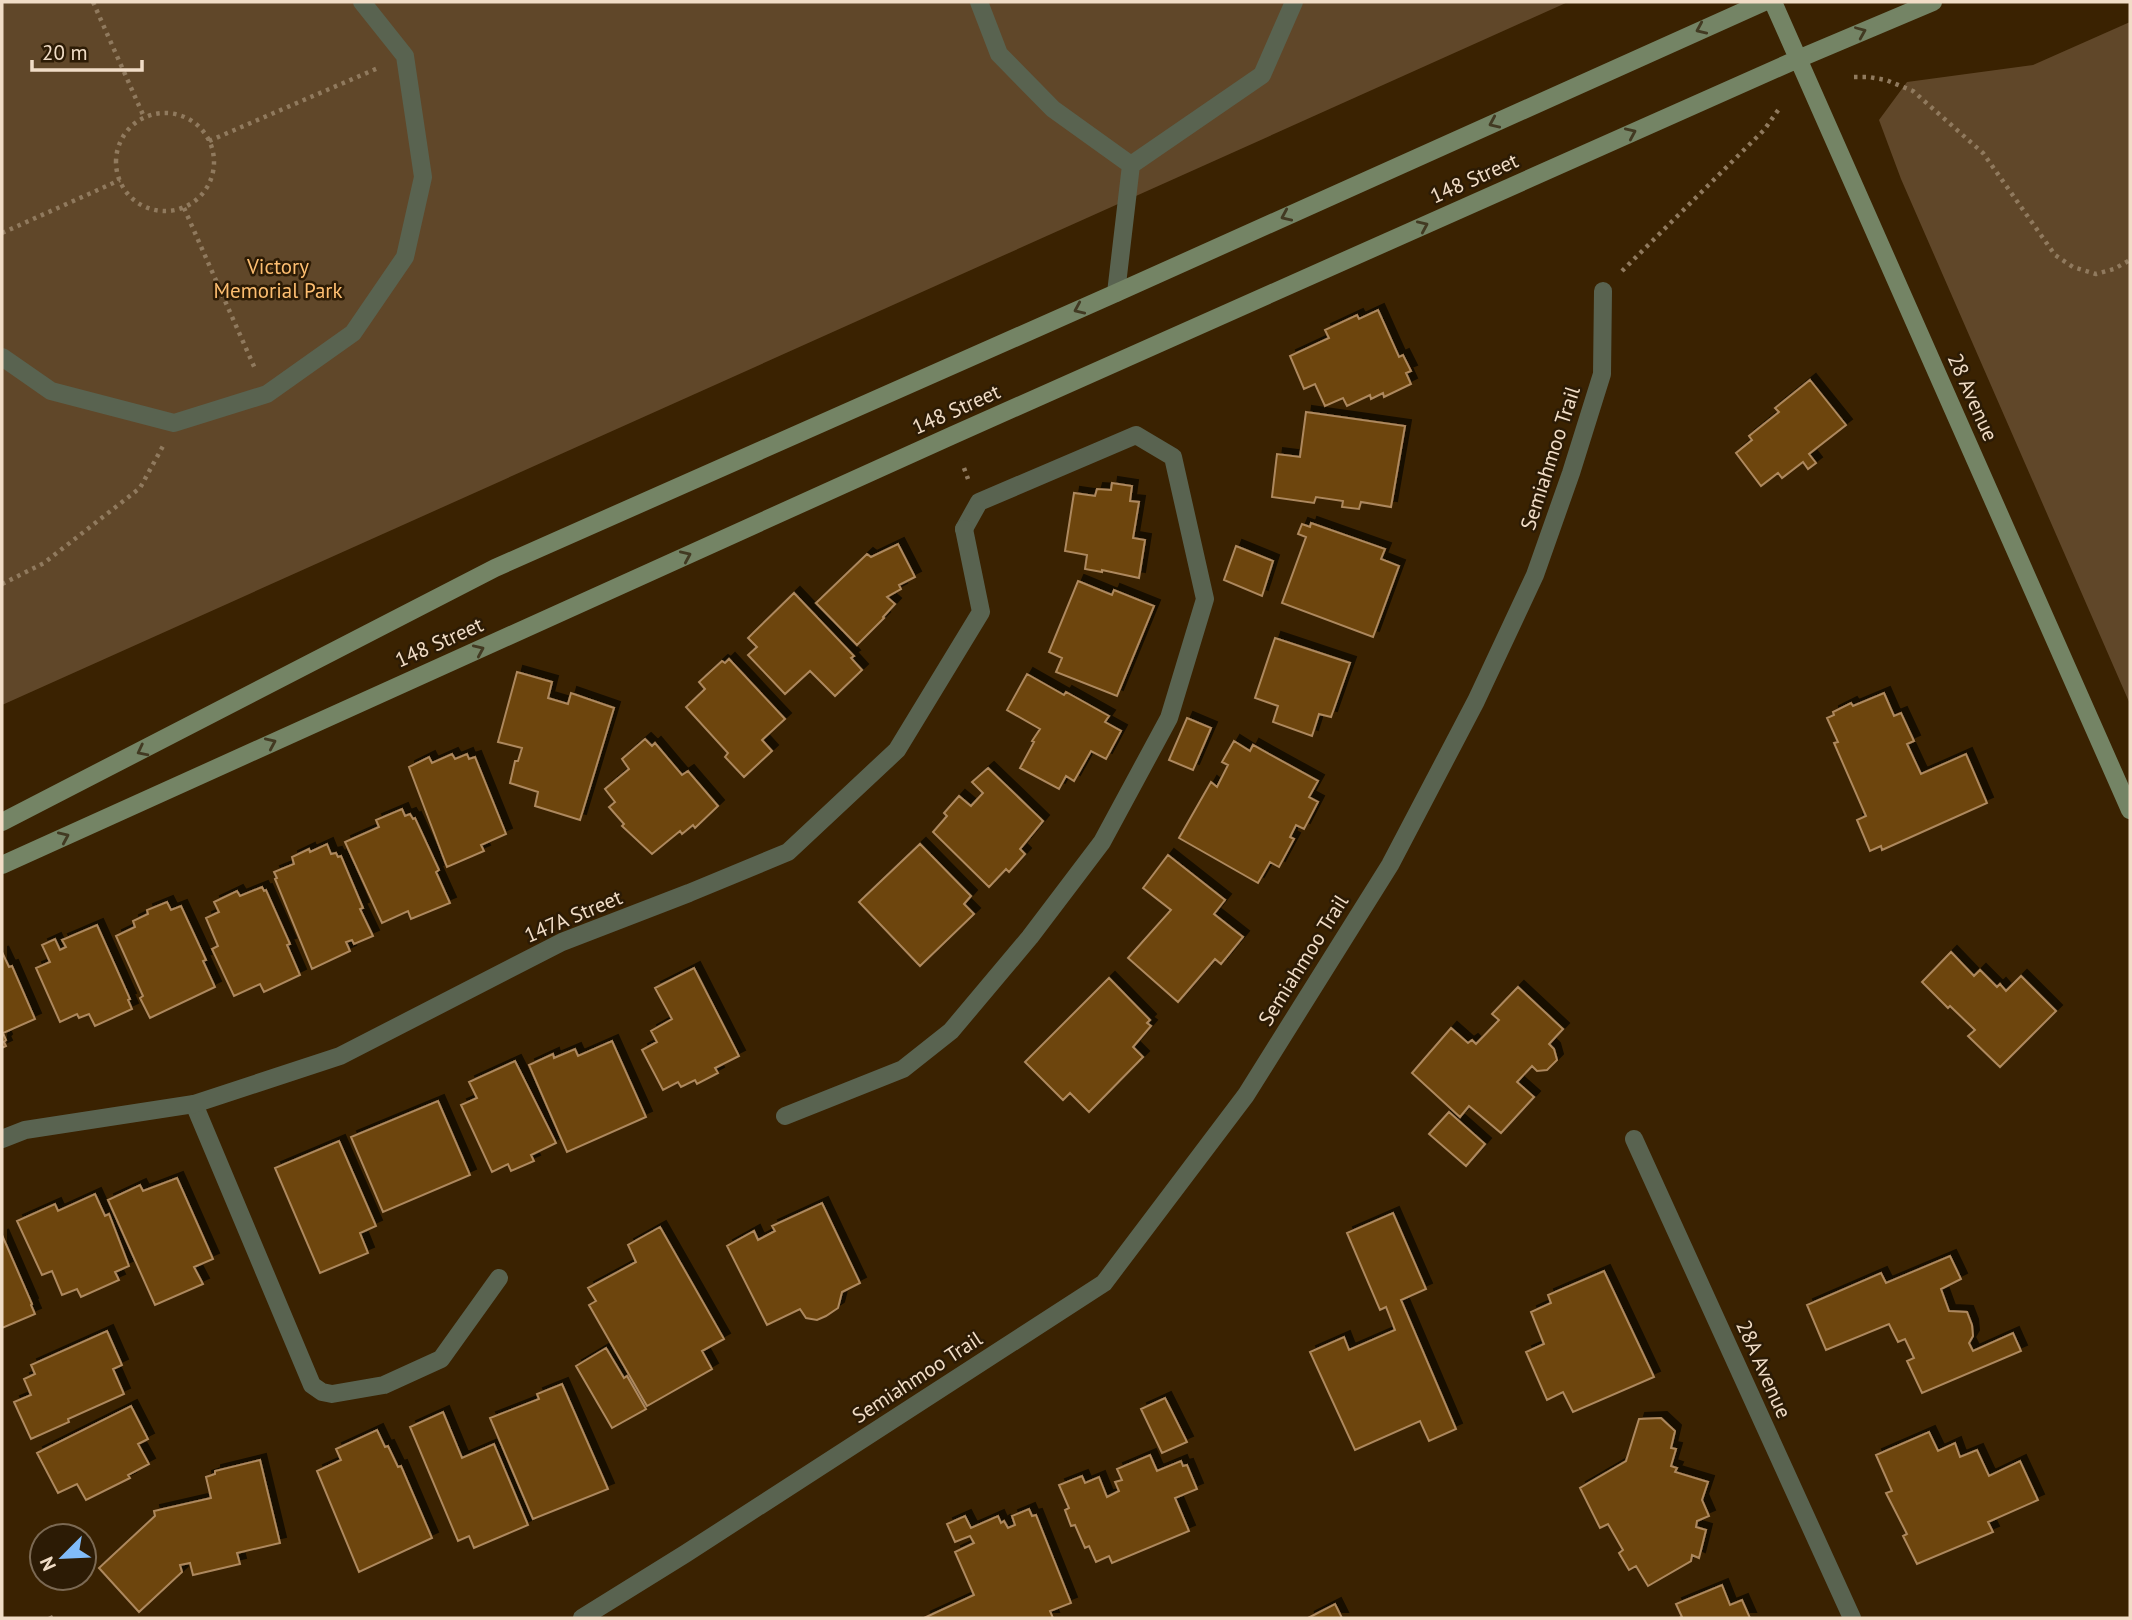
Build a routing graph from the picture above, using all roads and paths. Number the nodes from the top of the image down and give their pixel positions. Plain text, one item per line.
1 (93, 2) edge
2 (362, 2) edge
3 (979, 2) edge
4 (1294, 2) edge
5 (1763, 2) edge
6 (1773, 2) edge
7 (1933, 2) edge
8 (405, 56) junction
9 (1798, 59) junction
10 (1854, 78) dead end
11 (1779, 109) dead end
12 (144, 117) junction
13 (209, 141) junction
14 (1131, 165) junction
15 (120, 180) junction
16 (184, 208) junction
17 (2, 233) edge
18 (2130, 260) edge
19 (1603, 291) joint
20 (1116, 293) junction
21 (2, 357) edge
22 (267, 394) junction
23 (174, 423) junction
24 (2, 584) edge
25 (2130, 810) edge
26 (2, 822) edge
27 (2, 865) edge
28 (194, 1104) junction
29 (785, 1116) dead end
30 (2, 1139) edge
31 (1634, 1139) dead end
32 (499, 1278) dead end
33 (582, 1618) edge
34 (1852, 1618) edge

1 - 12 path
2 - 8 street
3 - 14 street
4 - 14 street
5 -> 20 main road, 148 Street
6 - 9 main road, 28 Avenue
9 -> 7 main road, 148 Street
8 - 13 path
8 - 22 street
9 - 25 main road, 28 Avenue
27 -> 9 main road, 148 Street
10 - 18 path
11 - 19 path
12 - 13 path
12 - 15 path
13 - 16 path
14 - 20 street
15 - 16 path
15 - 17 path
16 - 22 path
19 - 33 street, Semiahmoo Trail
20 -> 26 main road, 148 Street
21 - 23 street
22 - 23 street
23 - 24 path
28 - 29 street, 147A Street
28 - 30 street, 147A Street
28 - 32 street
31 - 34 street, 28A Avenue

